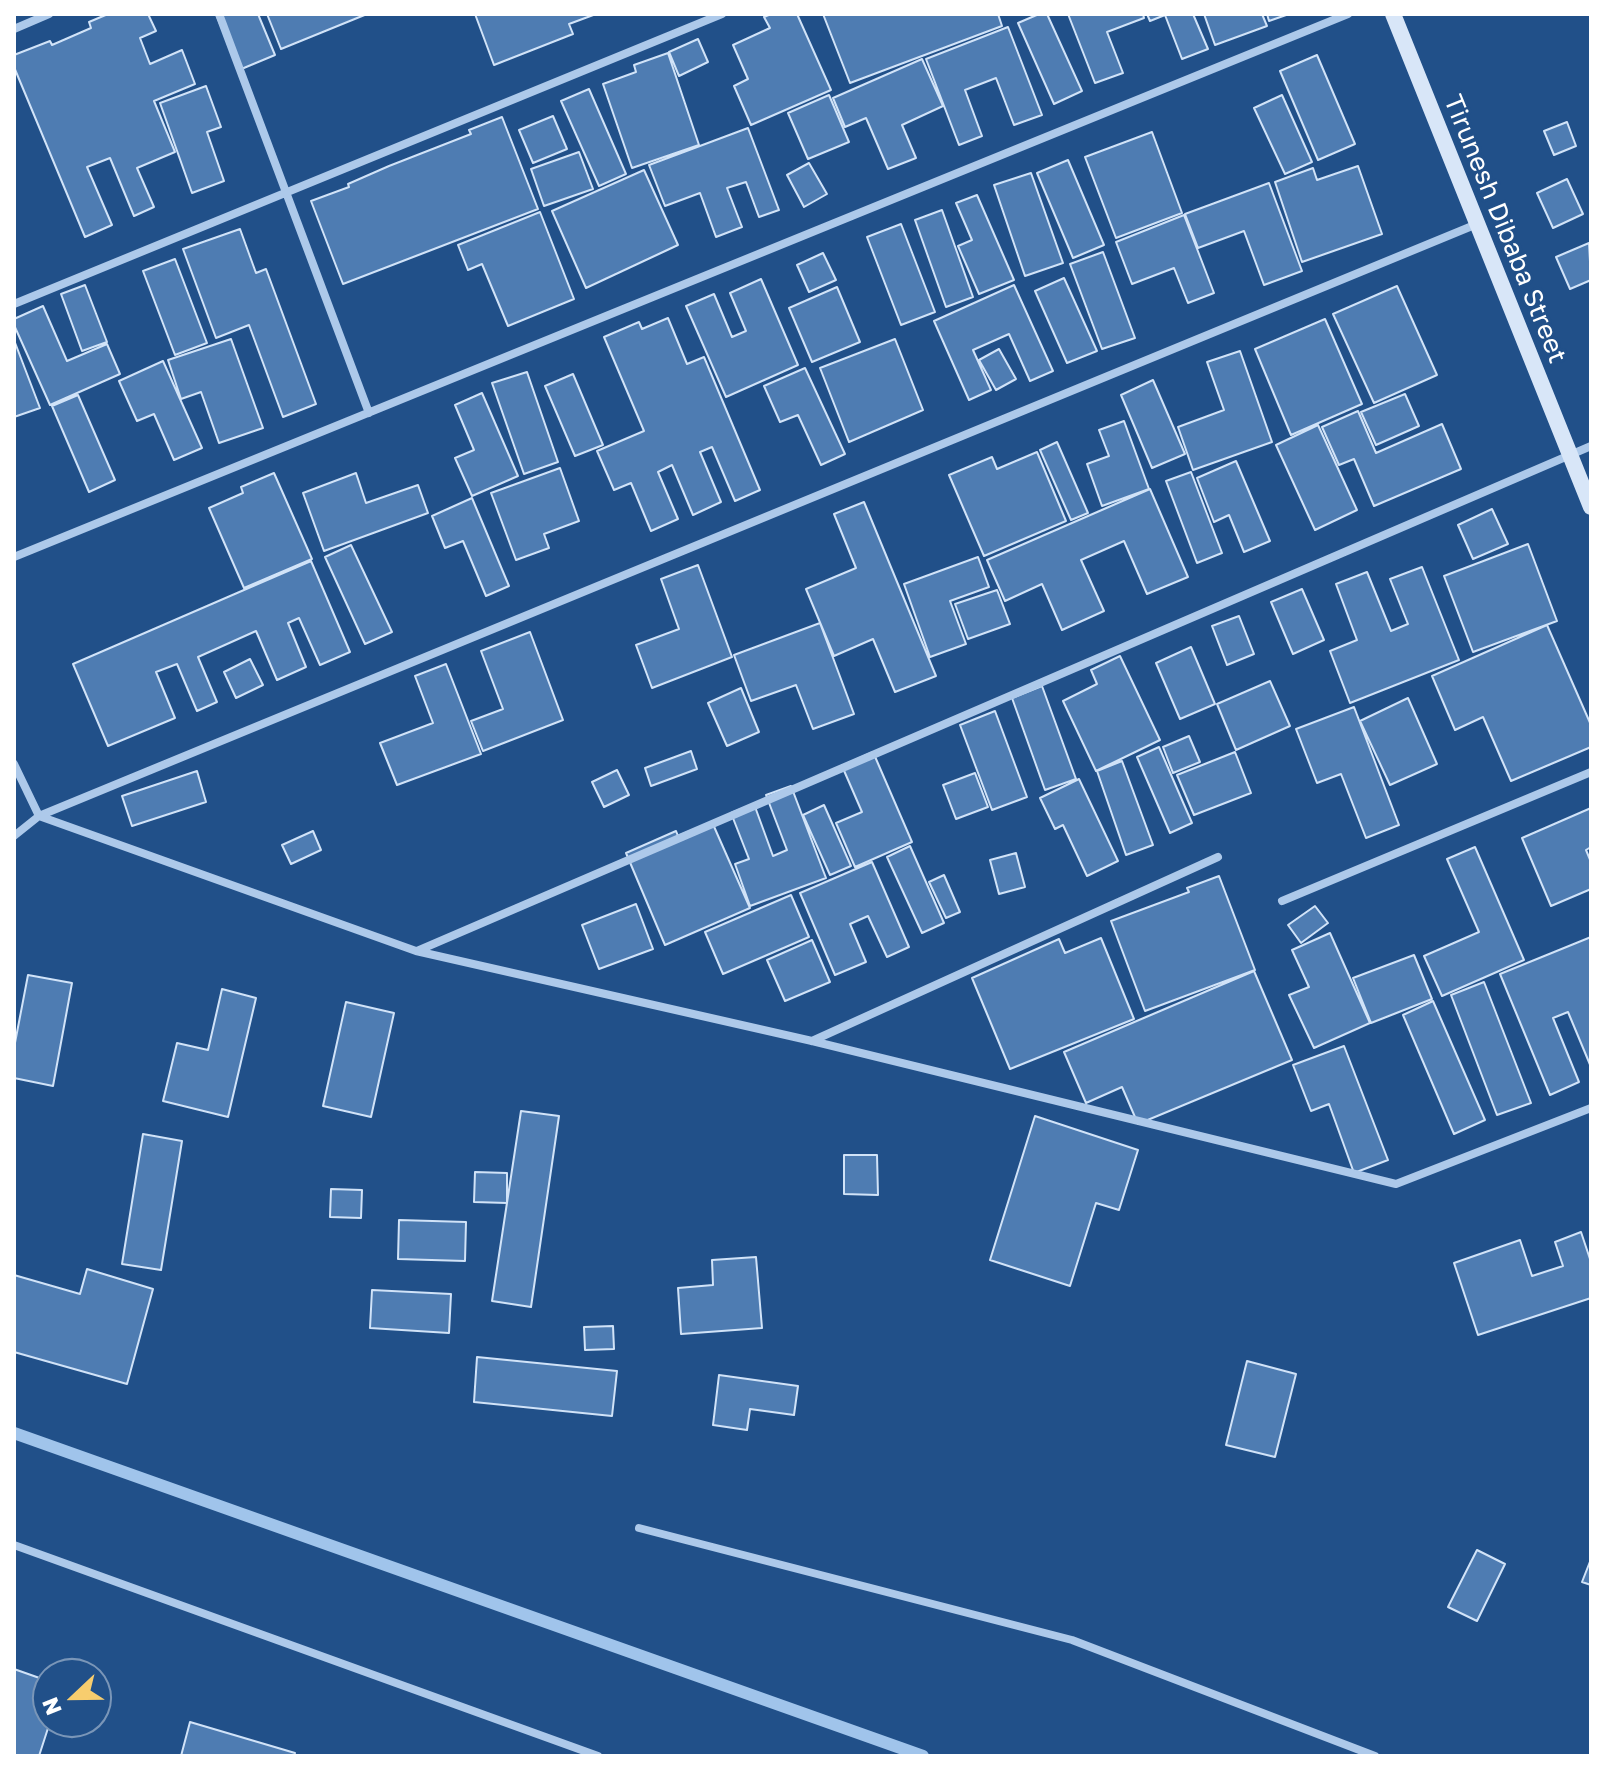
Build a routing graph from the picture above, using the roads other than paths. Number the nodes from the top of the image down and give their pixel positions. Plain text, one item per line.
1 (49, 14) edge
2 (219, 14) edge
3 (722, 14) edge
4 (1348, 14) edge
5 (1395, 15) edge
6 (14, 29) edge
7 (287, 192) junction
8 (1478, 224) junction
9 (14, 304) edge
10 (369, 413) junction
11 (1591, 446) edge
12 (1570, 454) junction
13 (1591, 507) edge
14 (14, 557) edge
15 (14, 764) edge
16 (1591, 772) edge
17 (39, 816) junction
18 (14, 836) edge
19 (1218, 857) dead end
20 (1282, 901) dead end
21 (416, 951) junction
22 (812, 1041) junction
23 (1591, 1108) edge
24 (639, 1528) dead end
25 (14, 1545) edge
26 (598, 1756) edge
27 (1375, 1756) edge

1 - 6 street
2 - 7 street
3 - 7 street
4 - 10 street
5 - 8 main road, Tirunesh Dibaba Street
7 - 9 street
7 - 10 street
8 - 12 main road, Tirunesh Dibaba Street
8 - 17 street
10 - 14 street
11 - 12 street
12 - 13 main road, Tirunesh Dibaba Street
12 - 21 street
15 - 17 street
16 - 20 street
17 - 18 street
17 - 21 street
19 - 22 street
21 - 22 street
22 - 23 street
24 - 27 street
25 - 26 street

